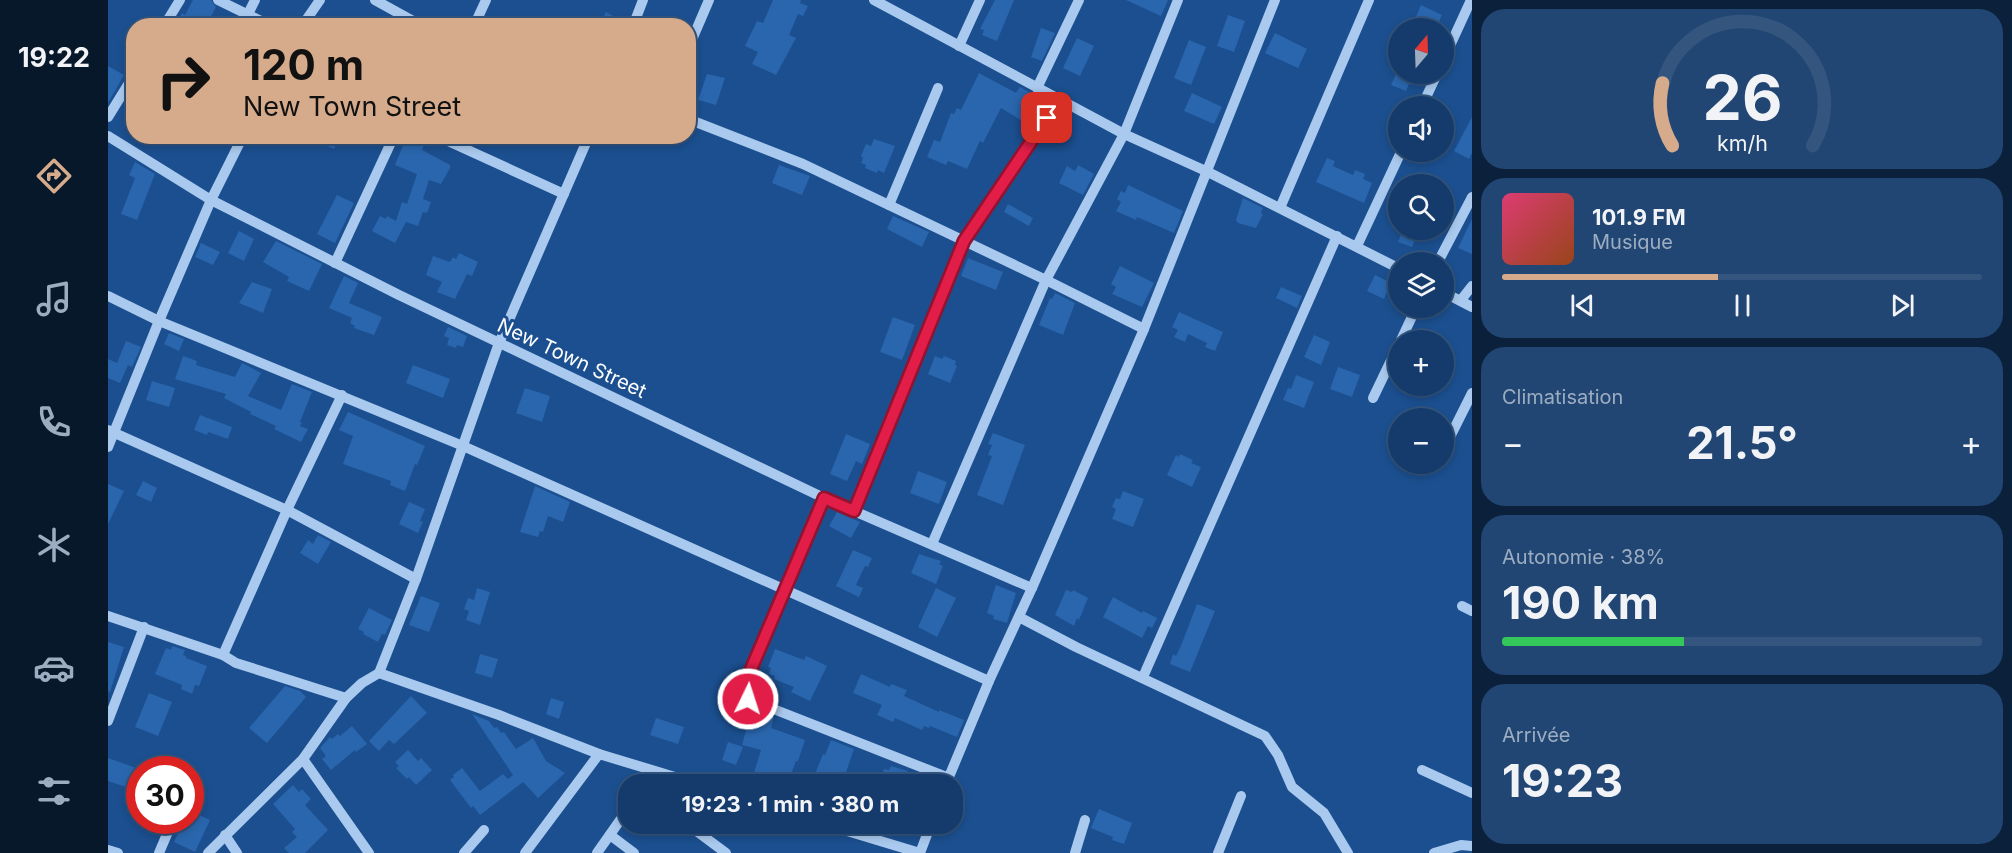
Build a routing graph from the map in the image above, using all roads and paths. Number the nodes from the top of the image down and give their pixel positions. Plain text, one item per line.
1 (180, 0) edge
2 (218, 0) edge
3 (255, 0) edge
4 (320, 0) edge
5 (375, 0) edge
6 (486, 0) edge
7 (643, 0) edge
8 (709, 0) edge
9 (980, 0) edge
10 (1079, 0) edge
11 (1178, 0) edge
12 (1275, 0) edge
13 (1369, 0) edge
14 (1472, 0) edge
15 (879, 1) edge
16 (248, 15) junction
17 (169, 18) edge
18 (254, 18) edge
19 (308, 18) edge
20 (408, 18) edge
21 (478, 18) edge
22 (636, 18) edge
23 (696, 30) edge
24 (1454, 38) edge
25 (959, 46) junction
26 (938, 87) dead end
27 (126, 88) edge
28 (1037, 88) junction
29 (1059, 101) junction
30 (108, 117) edge
31 (696, 121) edge
32 (1124, 134) junction
33 (108, 136) edge
34 (239, 144) edge
35 (390, 144) edge
36 (455, 144) edge
37 (586, 144) edge
38 (1396, 162) edge
39 (1208, 172) junction
40 (564, 194) junction
41 (1472, 197) edge
42 (211, 200) junction
43 (889, 205) junction
44 (1280, 208) junction
45 (1336, 236) junction
46 (964, 241) junction
47 (1357, 246) junction
48 (1443, 252) edge
49 (335, 263) junction
50 (1388, 263) edge
51 (1046, 280) junction
52 (1472, 286) edge
53 (108, 296) edge
54 (1454, 297) edge
55 (1461, 300) junction
56 (1472, 307) edge
57 (159, 321) junction
58 (1144, 329) junction
59 (499, 343) junction
60 (1388, 367) edge
61 (1472, 393) edge
62 (342, 395) junction
63 (1373, 398) dead end
64 (1454, 429) edge
65 (111, 431) edge
66 (463, 446) junction
67 (108, 447) edge
68 (824, 498) junction
69 (287, 510) junction
70 (854, 511) junction
71 (932, 544) junction
72 (416, 579) junction
73 (1032, 588) junction
74 (785, 590) junction
75 (108, 616) edge
76 (1019, 617) junction
77 (144, 627) junction
78 (223, 655) junction
79 (379, 673) junction
80 (1143, 677) junction
81 (989, 681) junction
82 (346, 698) junction
83 (108, 721) edge
84 (599, 754) junction
85 (303, 759) junction
86 (1422, 770) dead end
87 (665, 774) edge
88 (931, 774) edge
89 (951, 774) edge
90 (1472, 793) edge
91 (1241, 796) dead end
92 (1085, 820) dead end
93 (618, 823) edge
94 (484, 830) dead end
95 (167, 834) edge
96 (700, 834) edge
97 (857, 834) edge
98 (927, 834) edge
99 (610, 835) junction
100 (225, 836) junction
101 (1472, 846) edge
102 (108, 849) edge
103 (118, 853) edge
104 (159, 853) edge
105 (208, 853) edge
106 (237, 853) edge
107 (369, 853) edge
108 (464, 853) edge
109 (525, 853) edge
110 (597, 853) edge
111 (634, 853) edge
112 (726, 853) edge
113 (920, 853) edge
114 (1075, 853) edge
115 (1218, 853) edge
116 (1348, 853) edge
117 (1434, 853) edge

1 - 17 street
2 - 16 street
3 - 16 street
4 - 19 street
5 - 20 street
6 - 21 street
7 - 22 street
8 - 23 street
9 - 25 street
10 - 28 street
11 - 32 street
12 - 39 street
13 - 44 street
14 - 24 street
15 - 25 street
16 - 18 street
25 - 28 street
26 - 43 street
27 - 30 street
28 - 29 street
29 - 32 street
29 - 46 street
31 - 43 street
32 - 39 street
32 - 51 street
33 - 42 street, New Town Street
34 - 42 street
35 - 49 street
36 - 40 street
37 - 40 street
38 - 47 street
39 - 44 street
39 - 58 street
40 - 59 street
41 - 48 street
42 - 49 street, New Town Street
42 - 57 street
43 - 46 street
44 - 45 street
45 - 47 street
45 - 80 street
46 - 51 street
46 - 70 street
47 - 50 street
49 - 59 street, New Town Street
51 - 58 street
51 - 71 street
52 - 55 street
53 - 57 street
54 - 55 street
55 - 56 street
57 - 62 street
57 - 65 street
58 - 73 street
59 - 66 street
59 - 68 street, New Town Street
60 - 63 street
61 - 64 street
62 - 66 street
62 - 69 street
65 - 67 street
65 - 69 street
66 - 72 street
66 - 74 street
68 - 70 street, New Town Street
68 - 74 street
69 - 72 street
69 - 78 street
70 - 71 street, New Town Street
71 - 73 street, New Town Street
72 - 79 street
73 - 76 street
74 - 81 street
74 - 88 street
75 - 77 street
76 - 80 street
76 - 81 street
77 - 78 street
77 - 83 street
78 - 82 street
79 - 82 street
79 - 84 street
80 - 116 street
81 - 89 street
82 - 85 street
84 - 87 street
84 - 109 street
85 - 100 street
85 - 107 street
86 - 90 street
91 - 115 street
92 - 114 street
93 - 99 street
94 - 108 street
95 - 104 street
96 - 112 street
97 - 113 street
98 - 113 street
99 - 110 street
99 - 111 street
100 - 105 street
100 - 106 street
101 - 117 street
102 - 103 street

